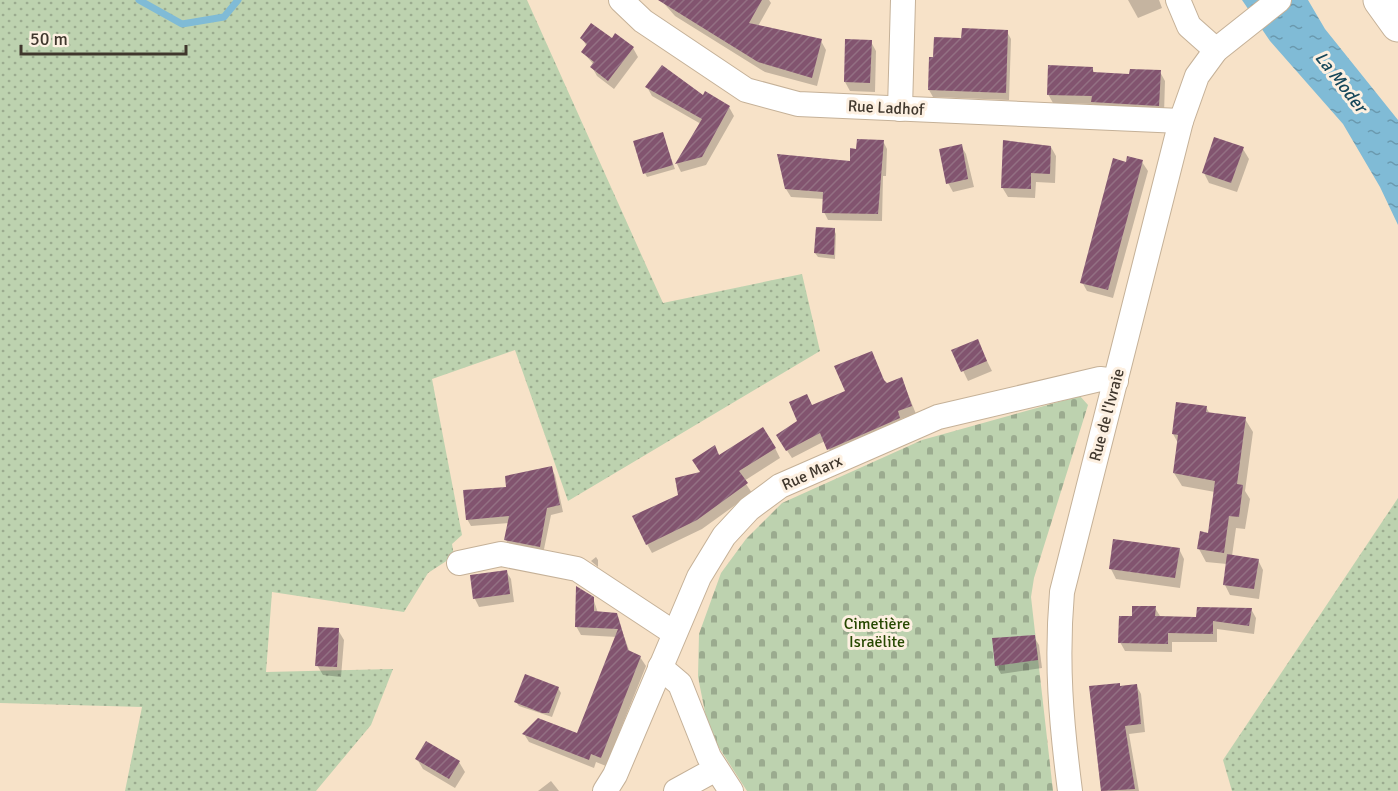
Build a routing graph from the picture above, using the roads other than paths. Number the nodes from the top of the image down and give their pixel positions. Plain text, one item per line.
1 (621, 0) edge
2 (903, 0) edge
3 (1178, 0) edge
4 (1279, 0) edge
5 (1380, 0) edge
6 (1398, 25) edge
7 (1216, 50) junction
8 (900, 109) junction
9 (1181, 121) junction
10 (1116, 381) junction
11 (459, 563) dead end
12 (674, 633) junction
13 (660, 667) junction
14 (716, 769) junction
15 (605, 791) edge
16 (676, 791) edge
17 (730, 791) edge
18 (1070, 791) edge

1 - 8 street, Rue Ladhof
2 - 8 street
3 - 7 street
4 - 7 street, Rue de l'Ivraie
5 - 6 main road
7 - 9 street, Rue de l'Ivraie
8 - 9 street, Rue Ladhof
9 - 10 street, Rue de l'Ivraie
10 - 12 street, Rue Marx
10 - 18 street, Rue de l'Ivraie
11 - 12 street
12 - 13 street, Rue Marx
13 - 14 street
13 - 15 street, Rue Marx
14 - 16 street
14 - 17 street

